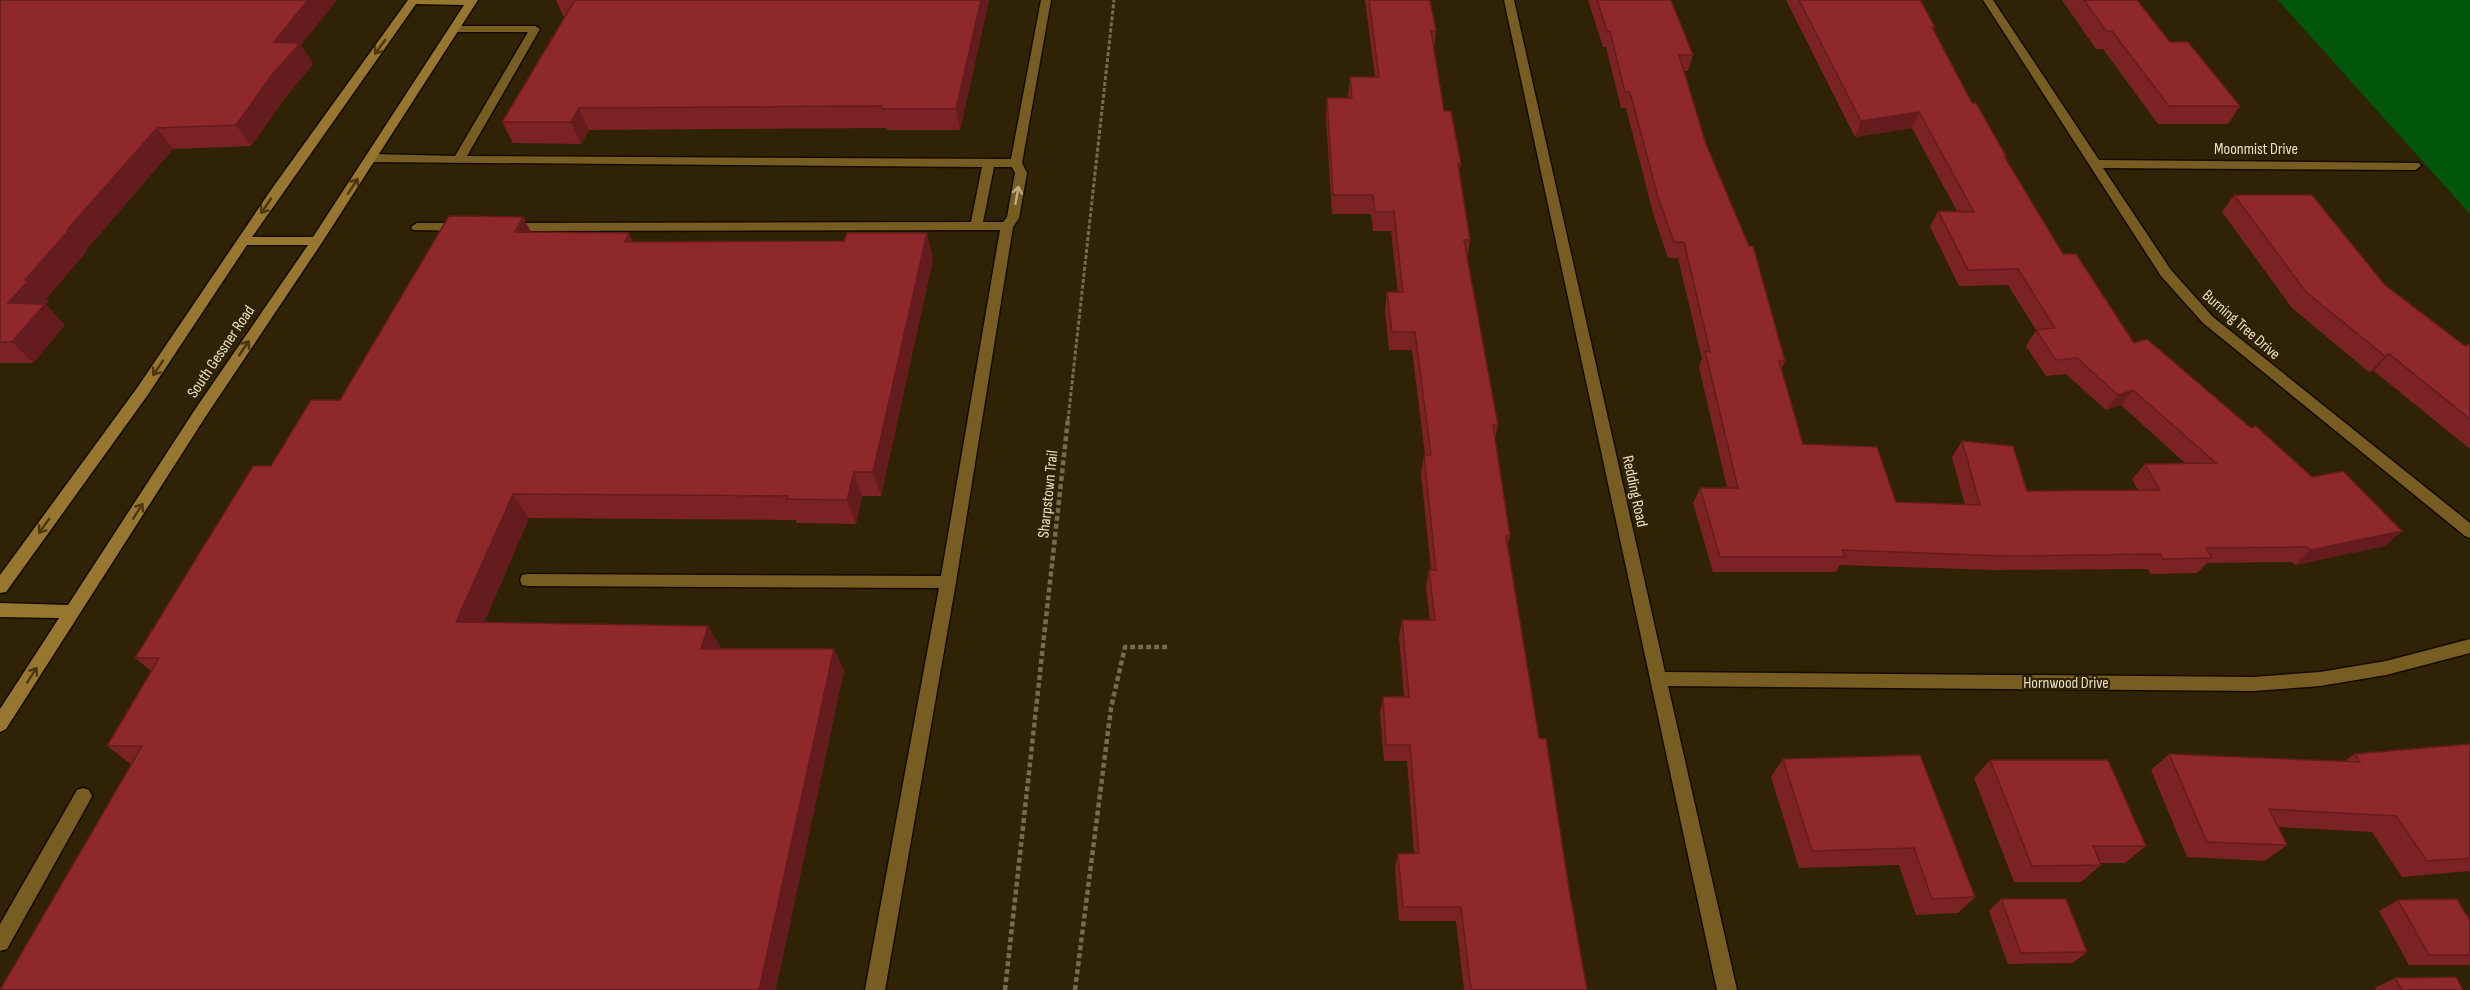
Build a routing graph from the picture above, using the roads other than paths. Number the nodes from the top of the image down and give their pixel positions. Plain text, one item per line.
1 (414, 0) edge
2 (1046, 0) edge
3 (1509, 0) edge
4 (1988, 0) edge
5 (472, 1) edge
6 (454, 29) junction
7 (371, 158) junction
8 (459, 160) junction
9 (989, 162) junction
10 (1016, 163) junction
11 (2096, 164) junction
12 (2415, 166) dead end
13 (1007, 226) junction
14 (417, 227) dead end
15 (976, 227) junction
16 (243, 241) junction
17 (317, 241) junction
18 (2470, 532) edge
19 (528, 580) dead end
20 (948, 582) junction
21 (0, 587) edge
22 (0, 610) edge
23 (74, 612) junction
24 (2470, 646) edge
25 (1658, 679) junction
26 (0, 724) edge
27 (83, 796) dead end
28 (0, 942) edge
29 (875, 990) edge
30 (1727, 990) edge

1 - 5 main road
1 -> 16 main road
2 - 10 street
3 - 25 street, Redding Road
4 - 11 street, Burning Tree Drive
5 - 6 main road, South Gessner Road
6 - 7 main road, South Gessner Road
6 - 8 street
7 - 8 street
17 -> 7 main road, South Gessner Road
8 - 9 street
9 - 10 street
9 - 15 street
13 -> 10 street
11 - 12 street, Moonmist Drive
11 - 18 street, Burning Tree Drive
13 - 15 street
13 - 20 street
14 - 15 street
16 - 17 main road
16 -> 21 main road
23 -> 17 main road, South Gessner Road
19 - 20 street
20 - 29 street
22 - 23 main road
26 -> 23 main road, South Gessner Road
24 - 25 street, Hornwood Drive
25 - 30 street, Redding Road
27 - 28 street

